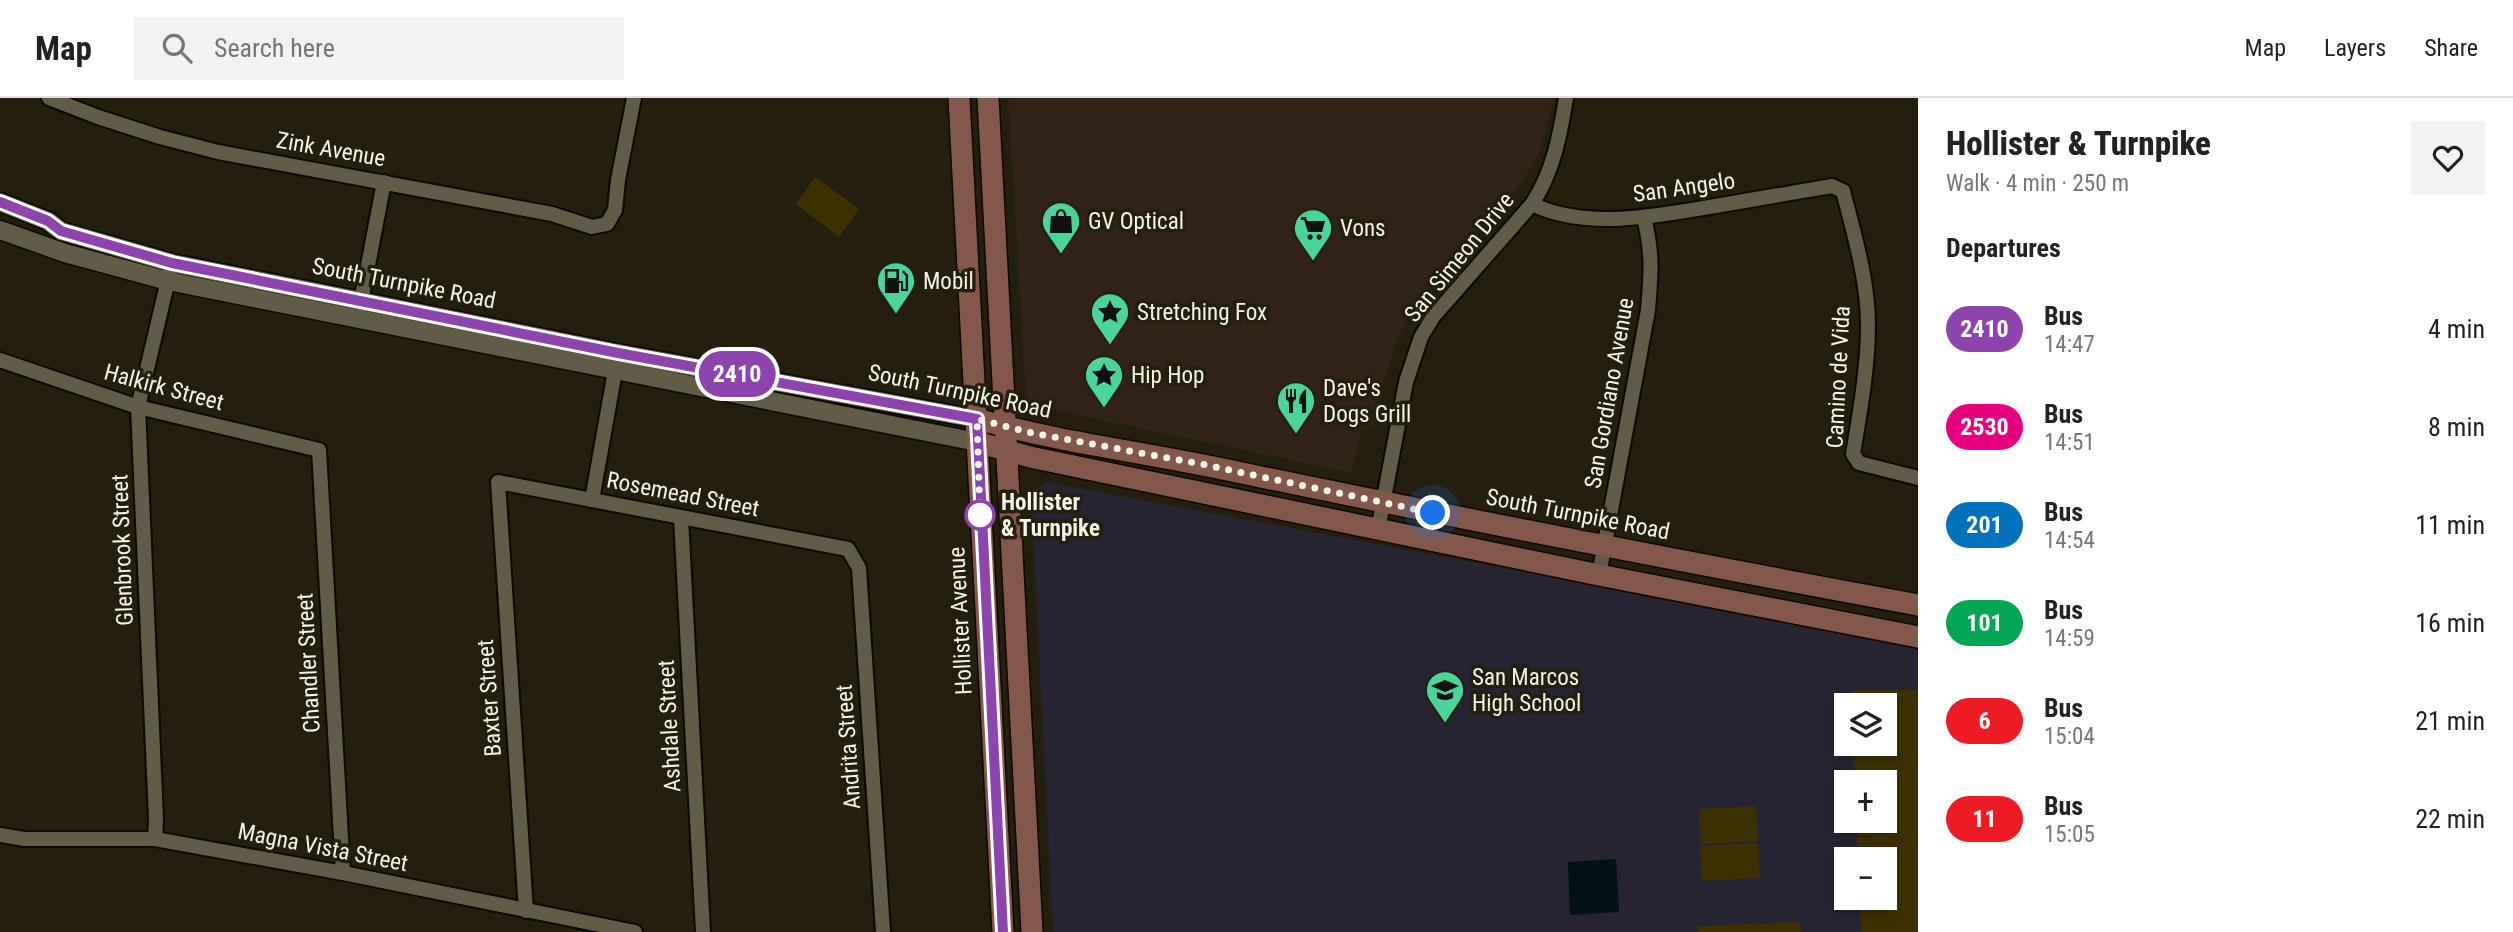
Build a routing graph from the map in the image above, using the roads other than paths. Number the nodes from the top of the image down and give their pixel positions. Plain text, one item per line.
1 (49, 98) edge
2 (634, 98) edge
3 (959, 98) edge
4 (988, 98) edge
5 (1566, 98) edge
6 (384, 182) junction
7 (1843, 191) joint
8 (0, 202) edge
9 (1532, 204) junction
10 (1644, 218) junction
11 (0, 230) edge
12 (172, 263) junction
13 (168, 281) junction
14 (361, 301) junction
15 (357, 320) junction
16 (0, 360) edge
17 (617, 361) junction
18 (138, 407) junction
19 (977, 419) junction
20 (1006, 427) junction
21 (977, 442) junction
22 (319, 450) joint
23 (1007, 451) junction
24 (1918, 478) edge
25 (498, 482) joint
26 (592, 500) junction
27 (1384, 503) junction
28 (681, 518) junction
29 (1378, 530) junction
30 (1604, 547) junction
31 (855, 559) joint
32 (1599, 575) junction
33 (1918, 605) edge
34 (1918, 637) edge
35 (0, 835) edge
36 (155, 839) junction
37 (343, 873) junction
38 (526, 911) junction
39 (635, 932) edge
40 (703, 932) edge
41 (883, 932) edge
42 (1003, 932) edge
43 (1032, 932) edge

1 - 6 street, Zink Avenue
2 - 6 street, Zink Avenue
3 - 19 main road, Hollister Avenue
4 - 20 main road
5 - 9 street, San Simeon Drive
6 - 14 street
7 - 10 street, San Angelo
7 - 24 street, Camino de Vida
8 - 12 street, South Turnpike Road
9 - 10 street, San Angelo
9 - 27 street, San Simeon Drive
10 - 30 street, San Gordiano Avenue
11 - 13 street, South Turnpike Road
12 - 13 street, Glenbrook Street
12 - 14 street, South Turnpike Road
13 - 15 street, South Turnpike Road
13 - 18 street, Glenbrook Street
14 - 15 street
14 - 17 street, South Turnpike Road
15 - 17 street, South Turnpike Road
16 - 18 street, Halkirk Street
17 - 19 street, South Turnpike Road
17 - 21 street, South Turnpike Road
17 - 26 street
18 - 22 street, Halkirk Street
18 - 36 street, Glenbrook Street
19 - 20 main road, South Turnpike Road
19 - 21 main road, Hollister Avenue
20 - 23 main road
20 - 27 main road, South Turnpike Road
21 - 23 main road, South Turnpike Road
21 - 42 main road, Hollister Avenue
22 - 37 street, Chandler Street
23 - 29 main road, South Turnpike Road
23 - 43 main road
25 - 26 street, Rosemead Street
25 - 38 street, Baxter Street
26 - 28 street, Rosemead Street
27 - 29 street, San Simeon Drive
27 - 30 main road, South Turnpike Road
28 - 31 street, Rosemead Street
28 - 40 street, Ashdale Street
29 - 32 main road, South Turnpike Road
30 - 32 street, San Gordiano Avenue
30 - 33 main road, South Turnpike Road
31 - 41 street, Andrita Street
32 - 34 main road, South Turnpike Road
35 - 36 street, Magna Vista Street
36 - 37 street, Magna Vista Street
37 - 38 street, Magna Vista Street
38 - 39 street, Magna Vista Street

